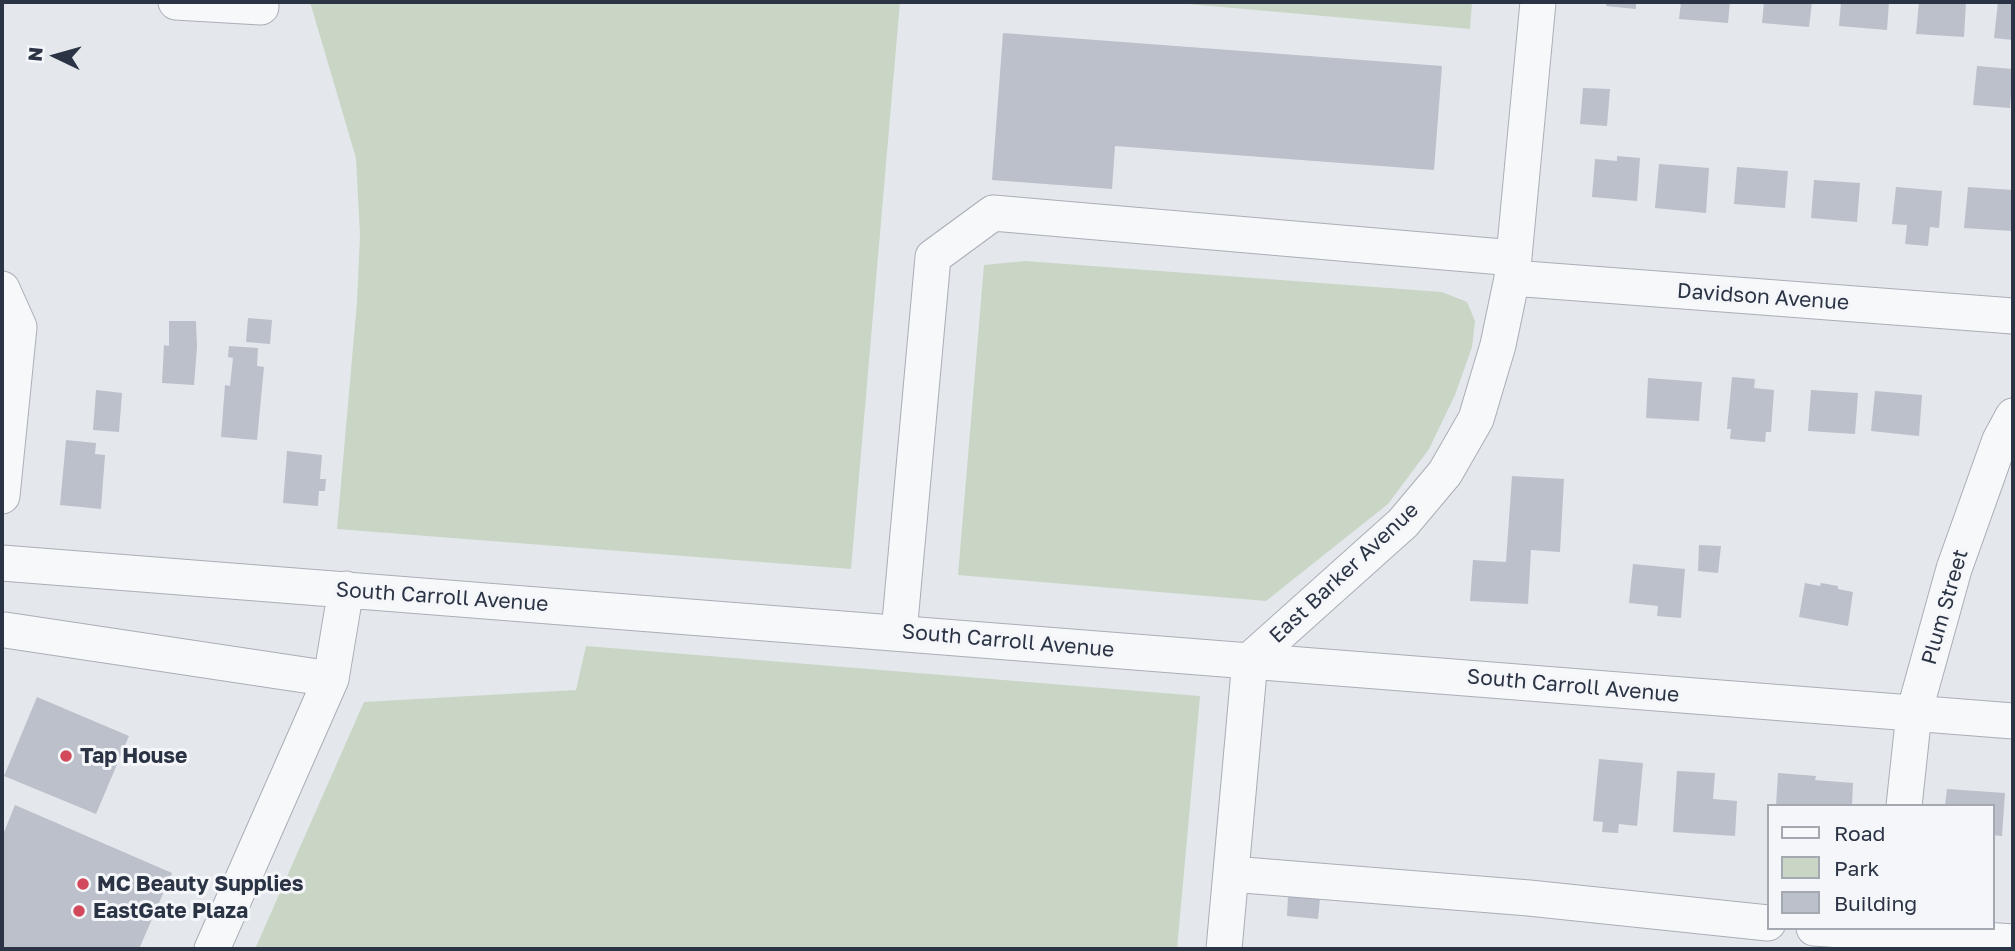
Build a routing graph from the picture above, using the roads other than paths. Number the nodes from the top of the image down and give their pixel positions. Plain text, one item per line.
1 (176, 2) edge
2 (1538, 2) edge
3 (261, 7) dead end
4 (1513, 268) junction
5 (2, 289) edge
6 (2013, 316) edge
7 (2013, 416) edge
8 (2, 496) edge
9 (2, 562) edge
10 (346, 589) junction
11 (3, 625) edge
12 (899, 633) junction
13 (1250, 660) junction
14 (331, 679) junction
15 (1914, 713) junction
16 (2013, 721) edge
17 (1904, 804) edge
18 (1231, 874) junction
19 (1766, 923) edge
20 (1831, 930) edge
21 (1889, 937) edge
22 (2013, 942) edge
23 (212, 949) edge
24 (1224, 949) edge

1 - 3 street
2 - 4 street, East Barker Avenue
4 - 6 street, Davidson Avenue
4 - 12 street, Davidson Avenue
4 - 13 street, East Barker Avenue
5 - 8 street
7 - 15 street, Plum Street
9 - 10 street, South Carroll Avenue
10 - 12 street, South Carroll Avenue
10 - 14 street
11 - 14 street
12 - 13 street, South Carroll Avenue
13 - 15 street, South Carroll Avenue
13 - 18 street, East Barker Avenue
14 - 23 street
15 - 16 street, South Carroll Avenue
15 - 17 street, Plum Street
18 - 19 street
18 - 24 street, East Barker Avenue
20 - 21 street
21 - 22 street

